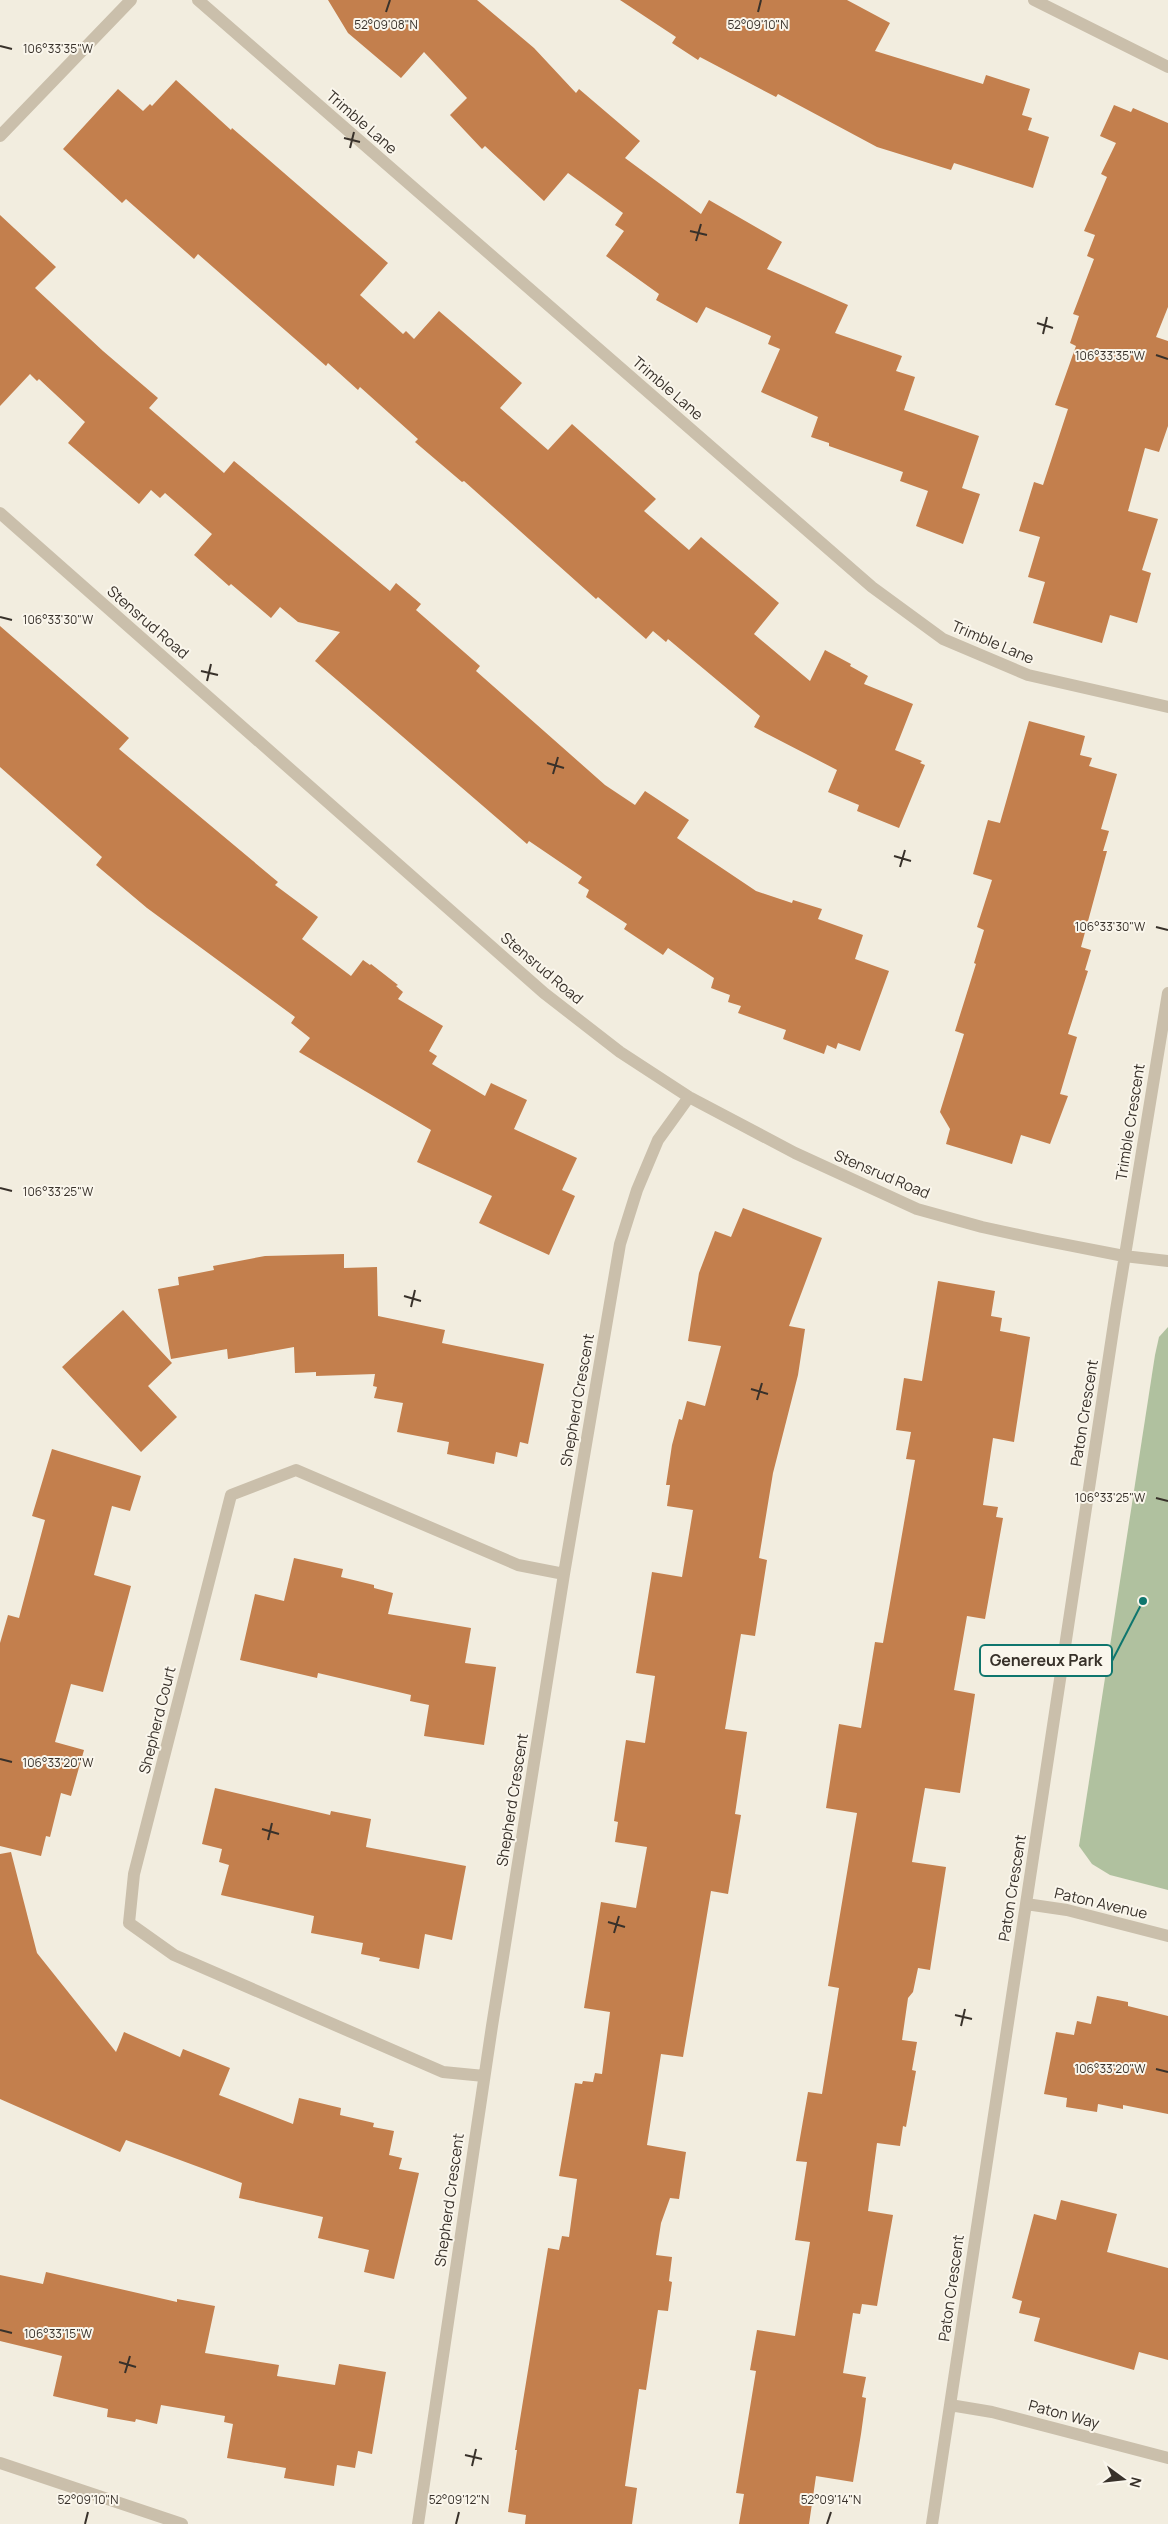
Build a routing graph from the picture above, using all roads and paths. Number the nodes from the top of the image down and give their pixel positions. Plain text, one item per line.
1 (131, 0) edge
2 (198, 0) edge
3 (1034, 0) edge
4 (1168, 67) edge
5 (0, 136) edge
6 (0, 513) edge
7 (1168, 707) edge
8 (1168, 993) edge
9 (689, 1097) junction
10 (1124, 1256) junction
11 (1168, 1261) edge
12 (564, 1574) junction
13 (1026, 1904) junction
14 (1168, 1936) edge
15 (484, 2076) junction
16 (950, 2405) junction
17 (1168, 2458) edge
18 (0, 2462) edge
19 (182, 2524) edge
20 (418, 2524) edge
21 (932, 2524) edge

1 - 5 street
2 - 7 street, Trimble Lane
3 - 4 street
6 - 9 street, Stensrud Road
8 - 10 street, Trimble Crescent
9 - 10 street, Stensrud Road
9 - 12 street, Shepherd Crescent
10 - 11 street, Stensrud Road
10 - 13 street, Paton Crescent
12 - 15 street, Shepherd Crescent
12 - 15 street, Shepherd Court
13 - 14 street, Paton Avenue
13 - 16 street, Paton Crescent
15 - 20 street, Shepherd Crescent
16 - 17 street, Paton Way
16 - 21 street, Paton Crescent
18 - 19 street

